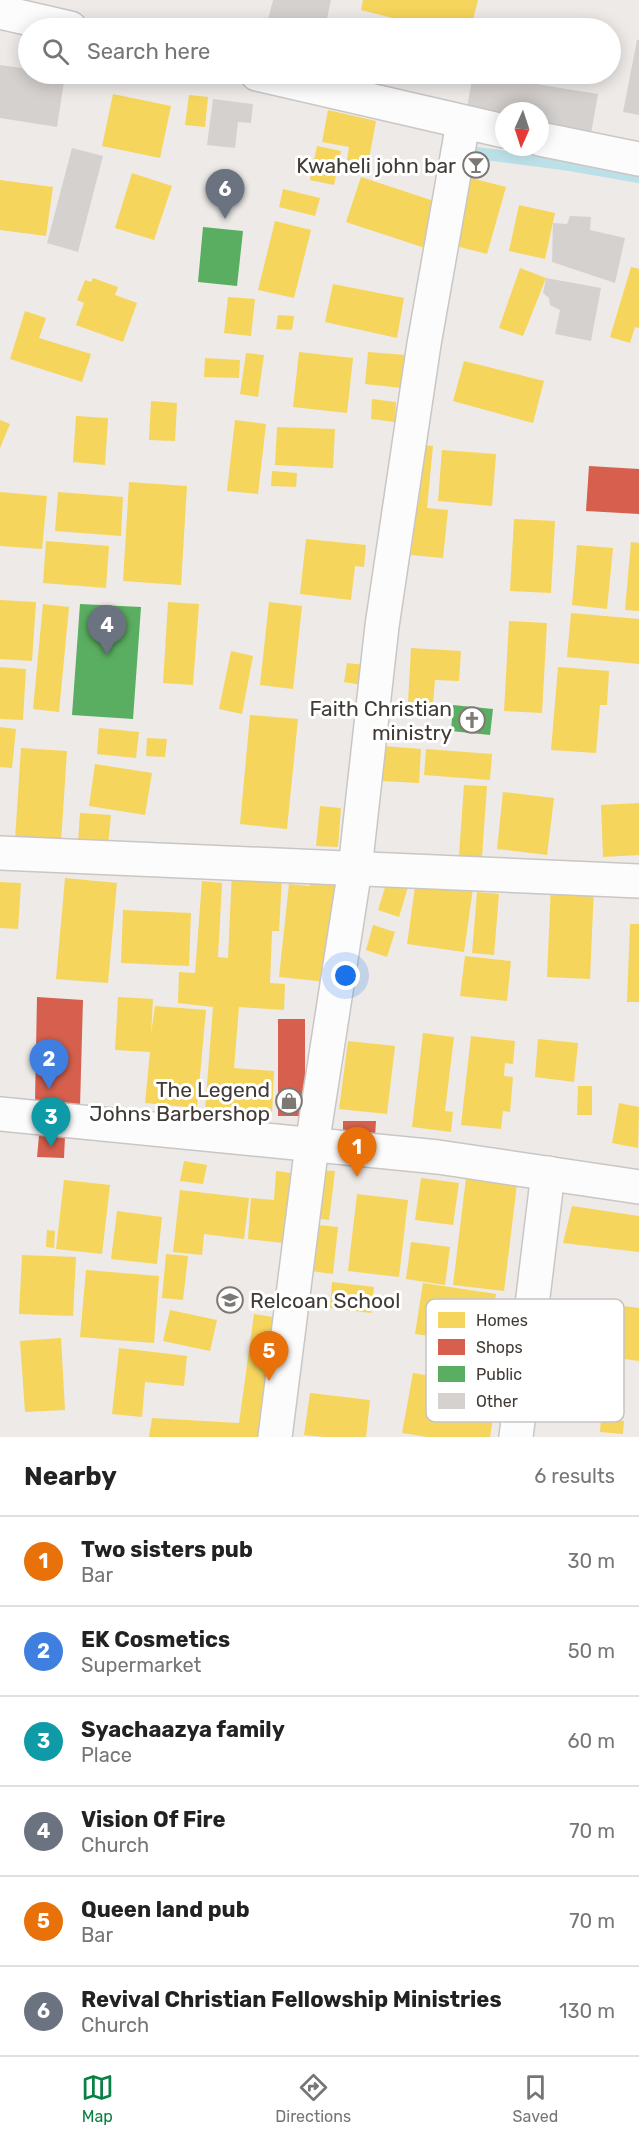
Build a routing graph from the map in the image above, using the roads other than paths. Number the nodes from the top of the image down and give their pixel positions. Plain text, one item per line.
1 (0, 12) edge
2 (26, 18) edge
3 (299, 84) edge
4 (463, 123) junction
5 (495, 130) edge
6 (549, 141) edge
7 (639, 159) edge
8 (0, 853) edge
9 (355, 869) junction
10 (639, 881) edge
11 (0, 1114) edge
12 (312, 1145) junction
13 (548, 1173) junction
14 (639, 1187) edge
15 (533, 1299) edge
16 (518, 1422) edge
17 (275, 1437) edge
18 (516, 1437) edge

1 - 2 street
3 - 4 street
4 - 5 street
4 - 9 street
6 - 7 street
8 - 9 street
9 - 10 street
9 - 12 street
11 - 12 street
12 - 13 street
12 - 17 street
13 - 14 street
13 - 15 street
16 - 18 street

